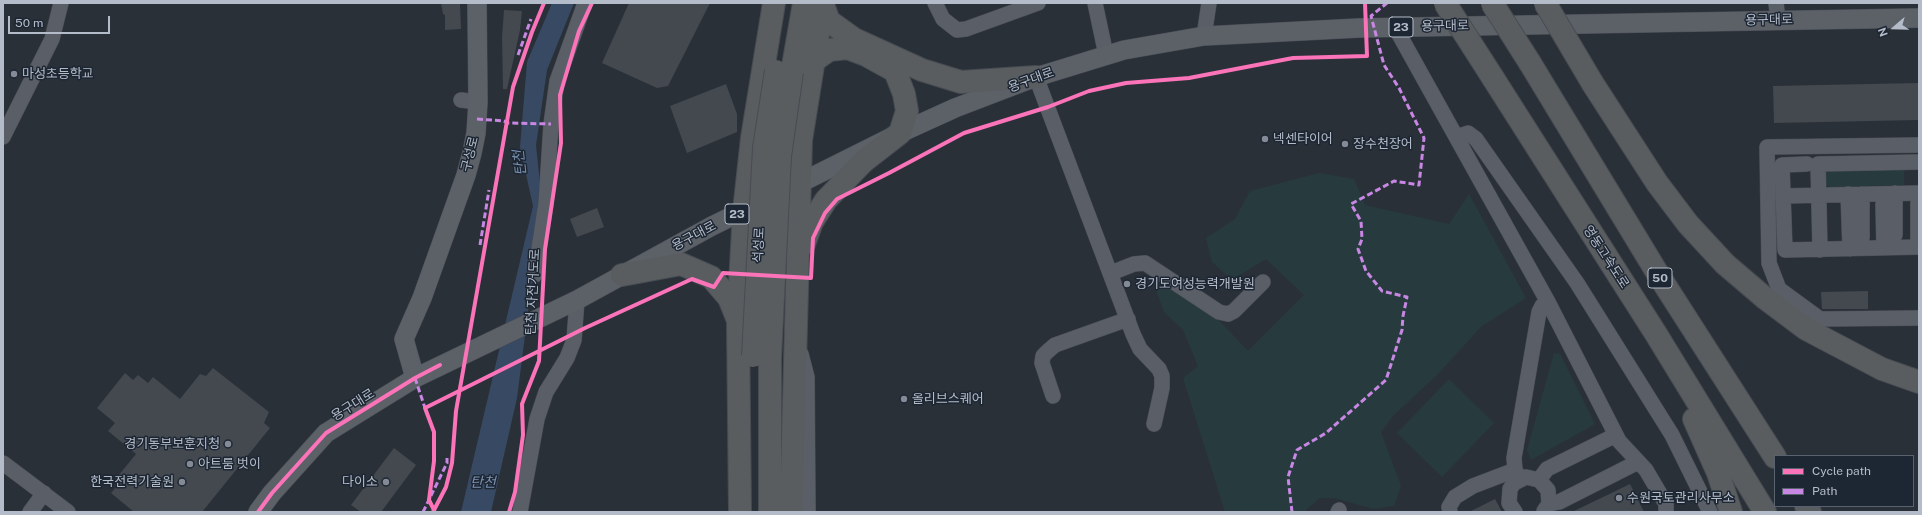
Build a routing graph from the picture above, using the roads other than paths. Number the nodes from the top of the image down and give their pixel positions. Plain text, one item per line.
1 (61, 3) edge
2 (477, 3) edge
3 (585, 3) edge
4 (762, 3) edge
5 (774, 3) edge
6 (788, 3) edge
7 (935, 3) edge
8 (1038, 3) edge
9 (1095, 3) edge
10 (1210, 3) edge
11 (1445, 3) edge
12 (1492, 3) edge
13 (1546, 3) edge
14 (816, 4) edge
15 (1777, 12) edge
16 (1919, 18) edge
17 (1395, 27) junction
18 (769, 33) junction
19 (1204, 36) junction
20 (1106, 55) junction
21 (815, 60) junction
22 (784, 71) junction
23 (1036, 76) junction
24 (761, 90) junction
25 (809, 96) junction
26 (6, 131) edge
27 (900, 132) junction
28 (1456, 137) junction
29 (1919, 145) edge
30 (1919, 162) edge
31 (1807, 164) dead end
32 (802, 182) junction
33 (1895, 193) junction
34 (1855, 194) junction
35 (1819, 195) junction
36 (1784, 196) junction
37 (744, 211) junction
38 (1892, 218) edge
39 (1918, 247) edge
40 (1884, 248) junction
41 (1850, 249) junction
42 (1820, 250) junction
43 (1111, 273) junction
44 (535, 275) dead end
45 (622, 275) junction
46 (798, 277) junction
47 (1264, 282) dead end
48 (577, 300) junction
49 (1548, 302) junction
50 (1919, 318) edge
51 (1128, 319) junction
52 (738, 321) junction
53 (1656, 334) junction
54 (796, 335) junction
55 (762, 357) junction
56 (415, 378) junction
57 (1919, 382) edge
58 (1053, 396) dead end
59 (1154, 424) dead end
60 (1616, 435) junction
61 (1774, 455) edge
62 (1638, 462) junction
63 (3, 463) edge
64 (1517, 475) junction
65 (1539, 480) junction
66 (44, 493) junction
67 (1546, 508) edge
68 (30, 512) edge
69 (68, 512) edge
70 (258, 512) edge
71 (520, 512) edge
72 (740, 512) edge
73 (752, 512) edge
74 (770, 512) edge
75 (791, 512) edge
76 (808, 512) edge
77 (1450, 512) edge
78 (1515, 512) edge
79 (1666, 512) edge
80 (1710, 512) edge
81 (1731, 512) edge
82 (1765, 512) edge

1 - 26 street
2 - 56 main road, 구성로
3 - 44 street
4 - 18 street
5 - 18 highway
6 - 22 highway, 석성로
7 - 8 street
9 - 20 street
10 - 19 street
11 - 53 highway, 영동고속도로 / 50, bridge
12 - 61 highway, 50, bridge
13 - 57 highway, bridge
14 - 21 highway
14 - 22 highway, 석성로
14 - 23 highway
15 - 16 main road, 용구대로 / 23
15 - 17 main road, 용구대로 / 23
17 - 19 main road, 용구대로 / 23
17 - 28 street
18 - 24 highway
19 - 20 main road, 용구대로 / 23
20 - 23 main road, 용구대로 / 23
21 - 25 highway
21 - 27 highway
22 - 55 highway, 석성로, bridge
23 - 27 main road, 용구대로 / 23
23 - 43 street
24 - 25 highway
24 - 37 highway
25 - 32 highway
27 - 32 main road, 용구대로 / 23
27 - 46 highway
28 - 49 street
28 - 80 street
29 - 50 street
30 - 35 street
31 - 36 street
32 - 37 main road, 용구대로 / 23
32 - 46 highway
33 - 34 street
33 - 38 street
33 - 38 street
34 - 35 street
34 - 38 street
34 - 41 street
35 - 36 street
35 - 42 street
36 - 42 street
37 - 45 main road, 용구대로 / 23
37 - 52 highway
38 - 39 street
38 - 40 street
39 - 40 street
40 - 41 street
41 - 42 street
43 - 47 street
43 - 51 street
45 - 48 main road, 용구대로 / 23
45 - 52 highway
46 - 54 highway
48 - 56 main road, 용구대로 / 23
48 - 71 street
49 - 60 street
49 - 64 street
51 - 58 street
51 - 59 street
52 - 54 highway
52 - 72 highway
53 - 81 highway
53 - 82 highway, 영동고속도로 / 50
54 - 75 highway
54 - 76 street
55 - 73 highway, 석성로
55 - 74 highway, 석성로
56 - 70 main road, 용구대로 / 23
60 - 62 street
60 - 65 street
62 - 67 street
62 - 79 street
63 - 66 street
64 - 65 street
64 - 77 street
64 - 78 street
65 - 67 street
66 - 68 street
66 - 69 street

